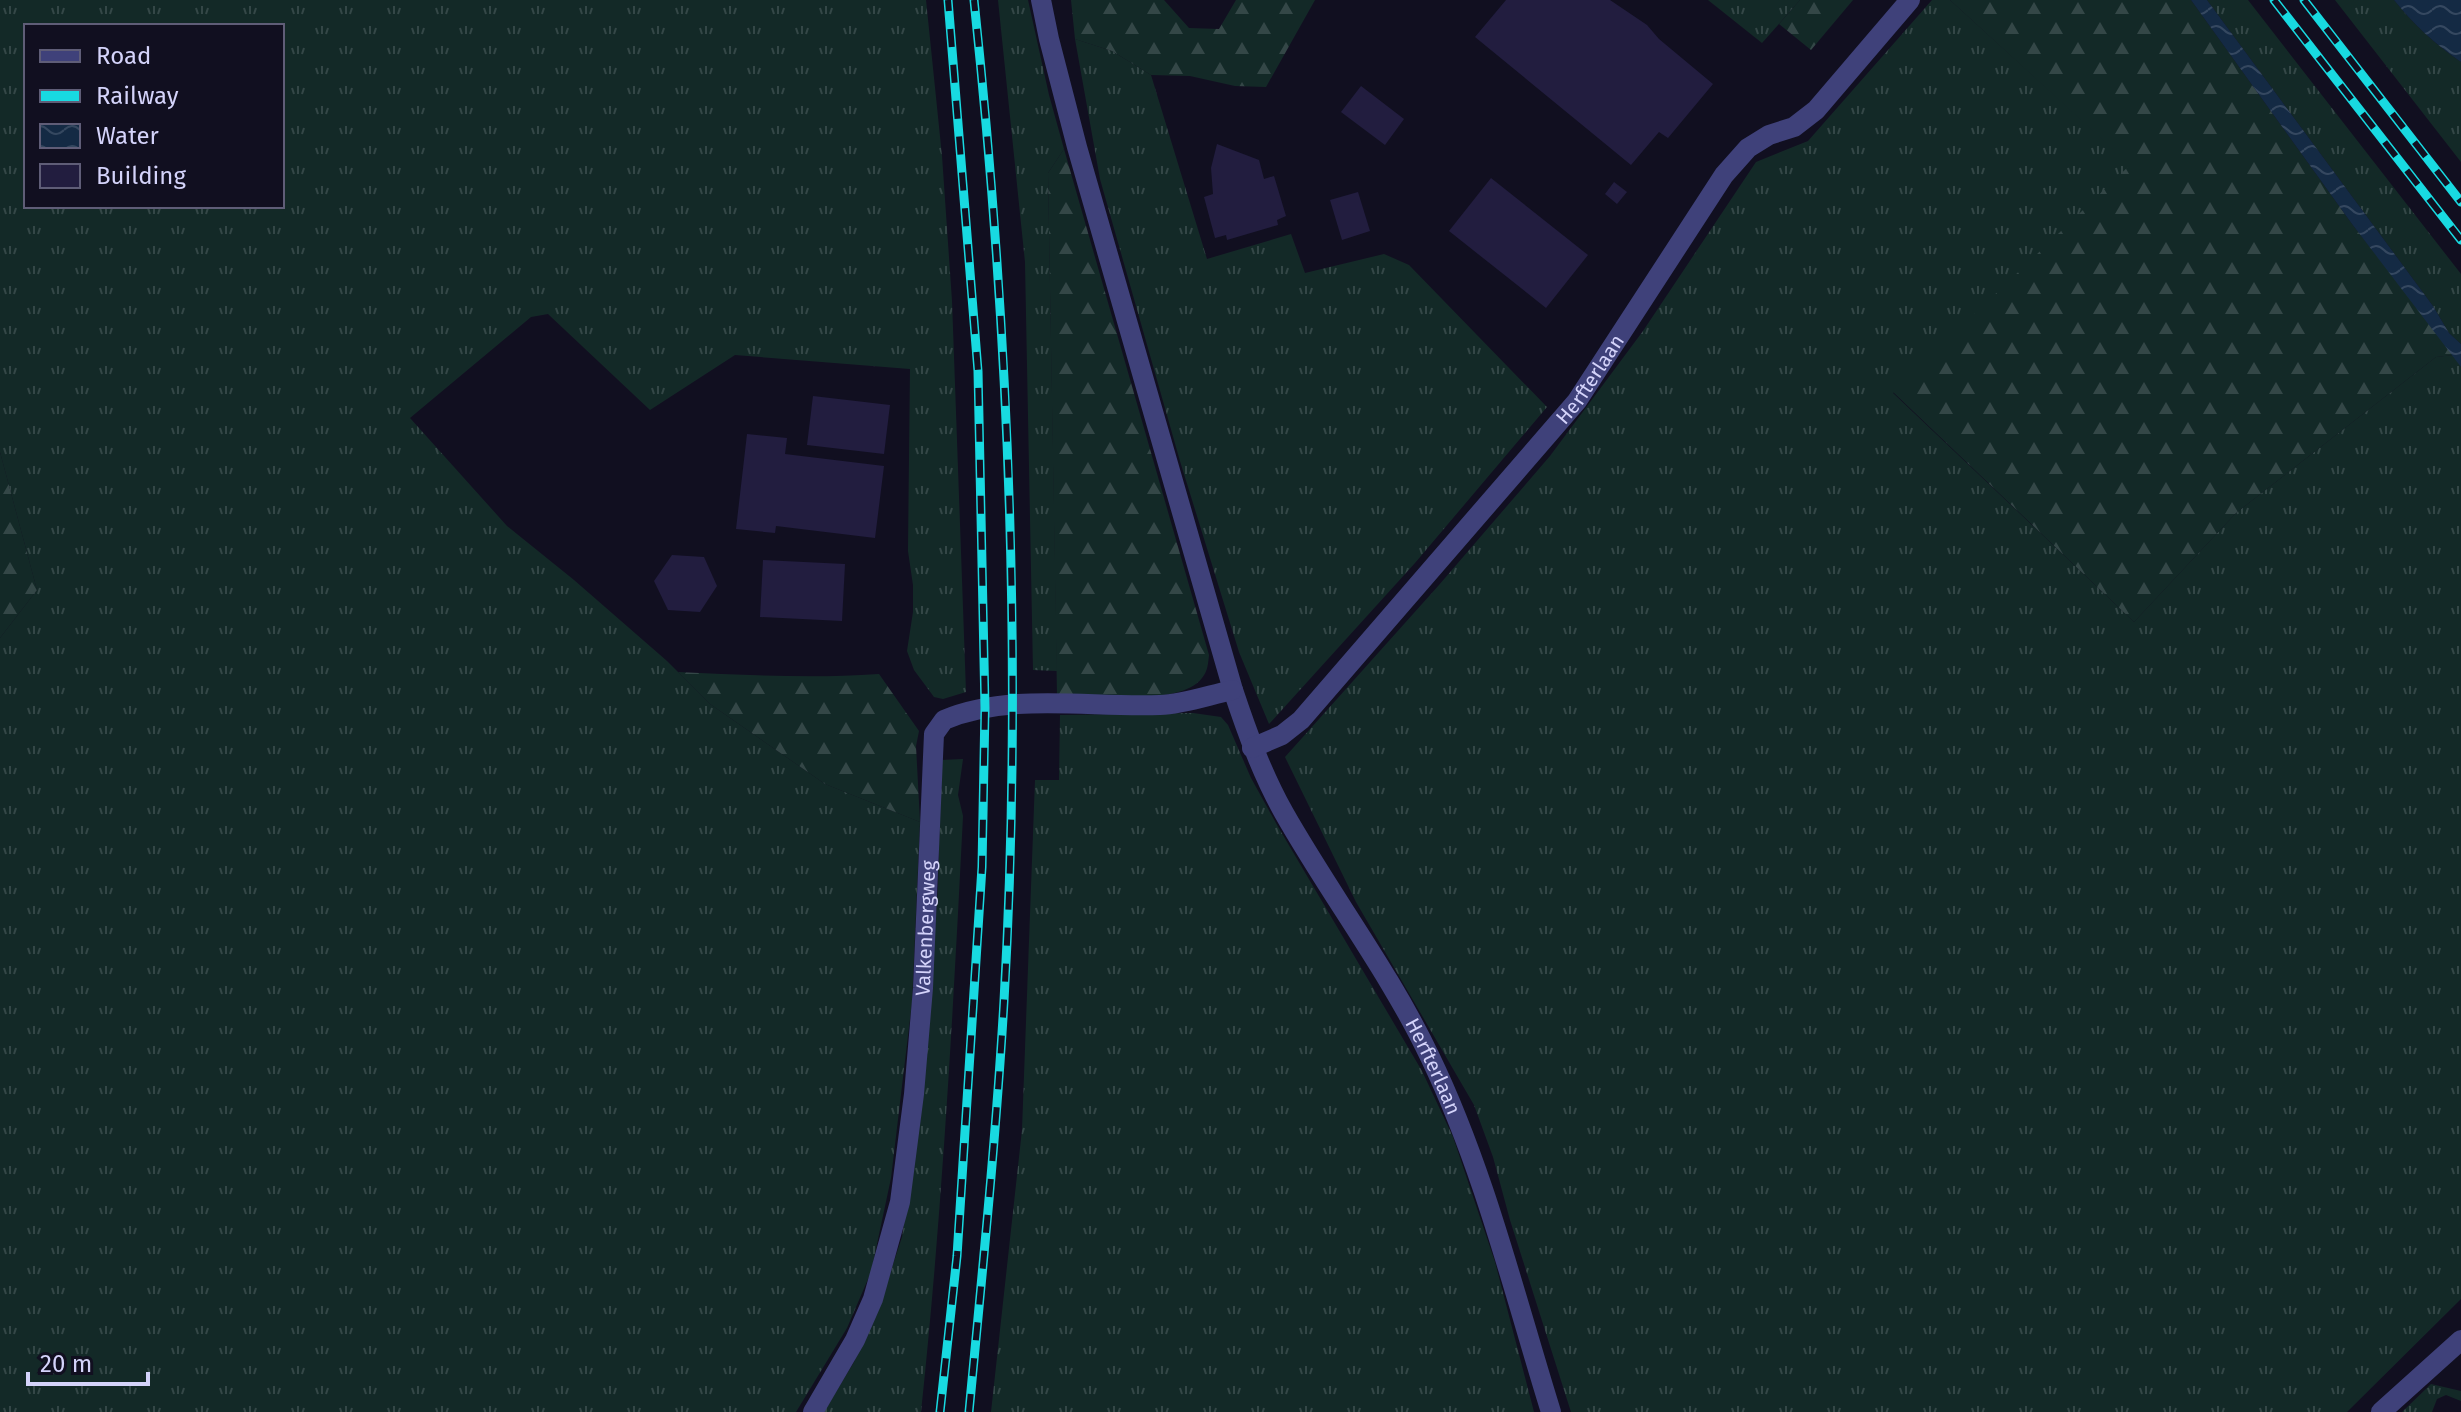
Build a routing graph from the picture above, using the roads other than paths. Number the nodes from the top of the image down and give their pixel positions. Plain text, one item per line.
1 (1041, 0) edge
2 (1910, 0) edge
3 (1233, 690) junction
4 (1252, 748) junction
5 (2461, 1340) edge
6 (813, 1412) edge
7 (1551, 1412) edge
8 (2381, 1412) edge

1 - 3 street, Herfterlaan
2 - 4 street, Herfterlaan
3 - 4 street, Herfterlaan
3 - 6 street, Valkenbergweg
4 - 7 street, Herfterlaan
5 - 8 street

